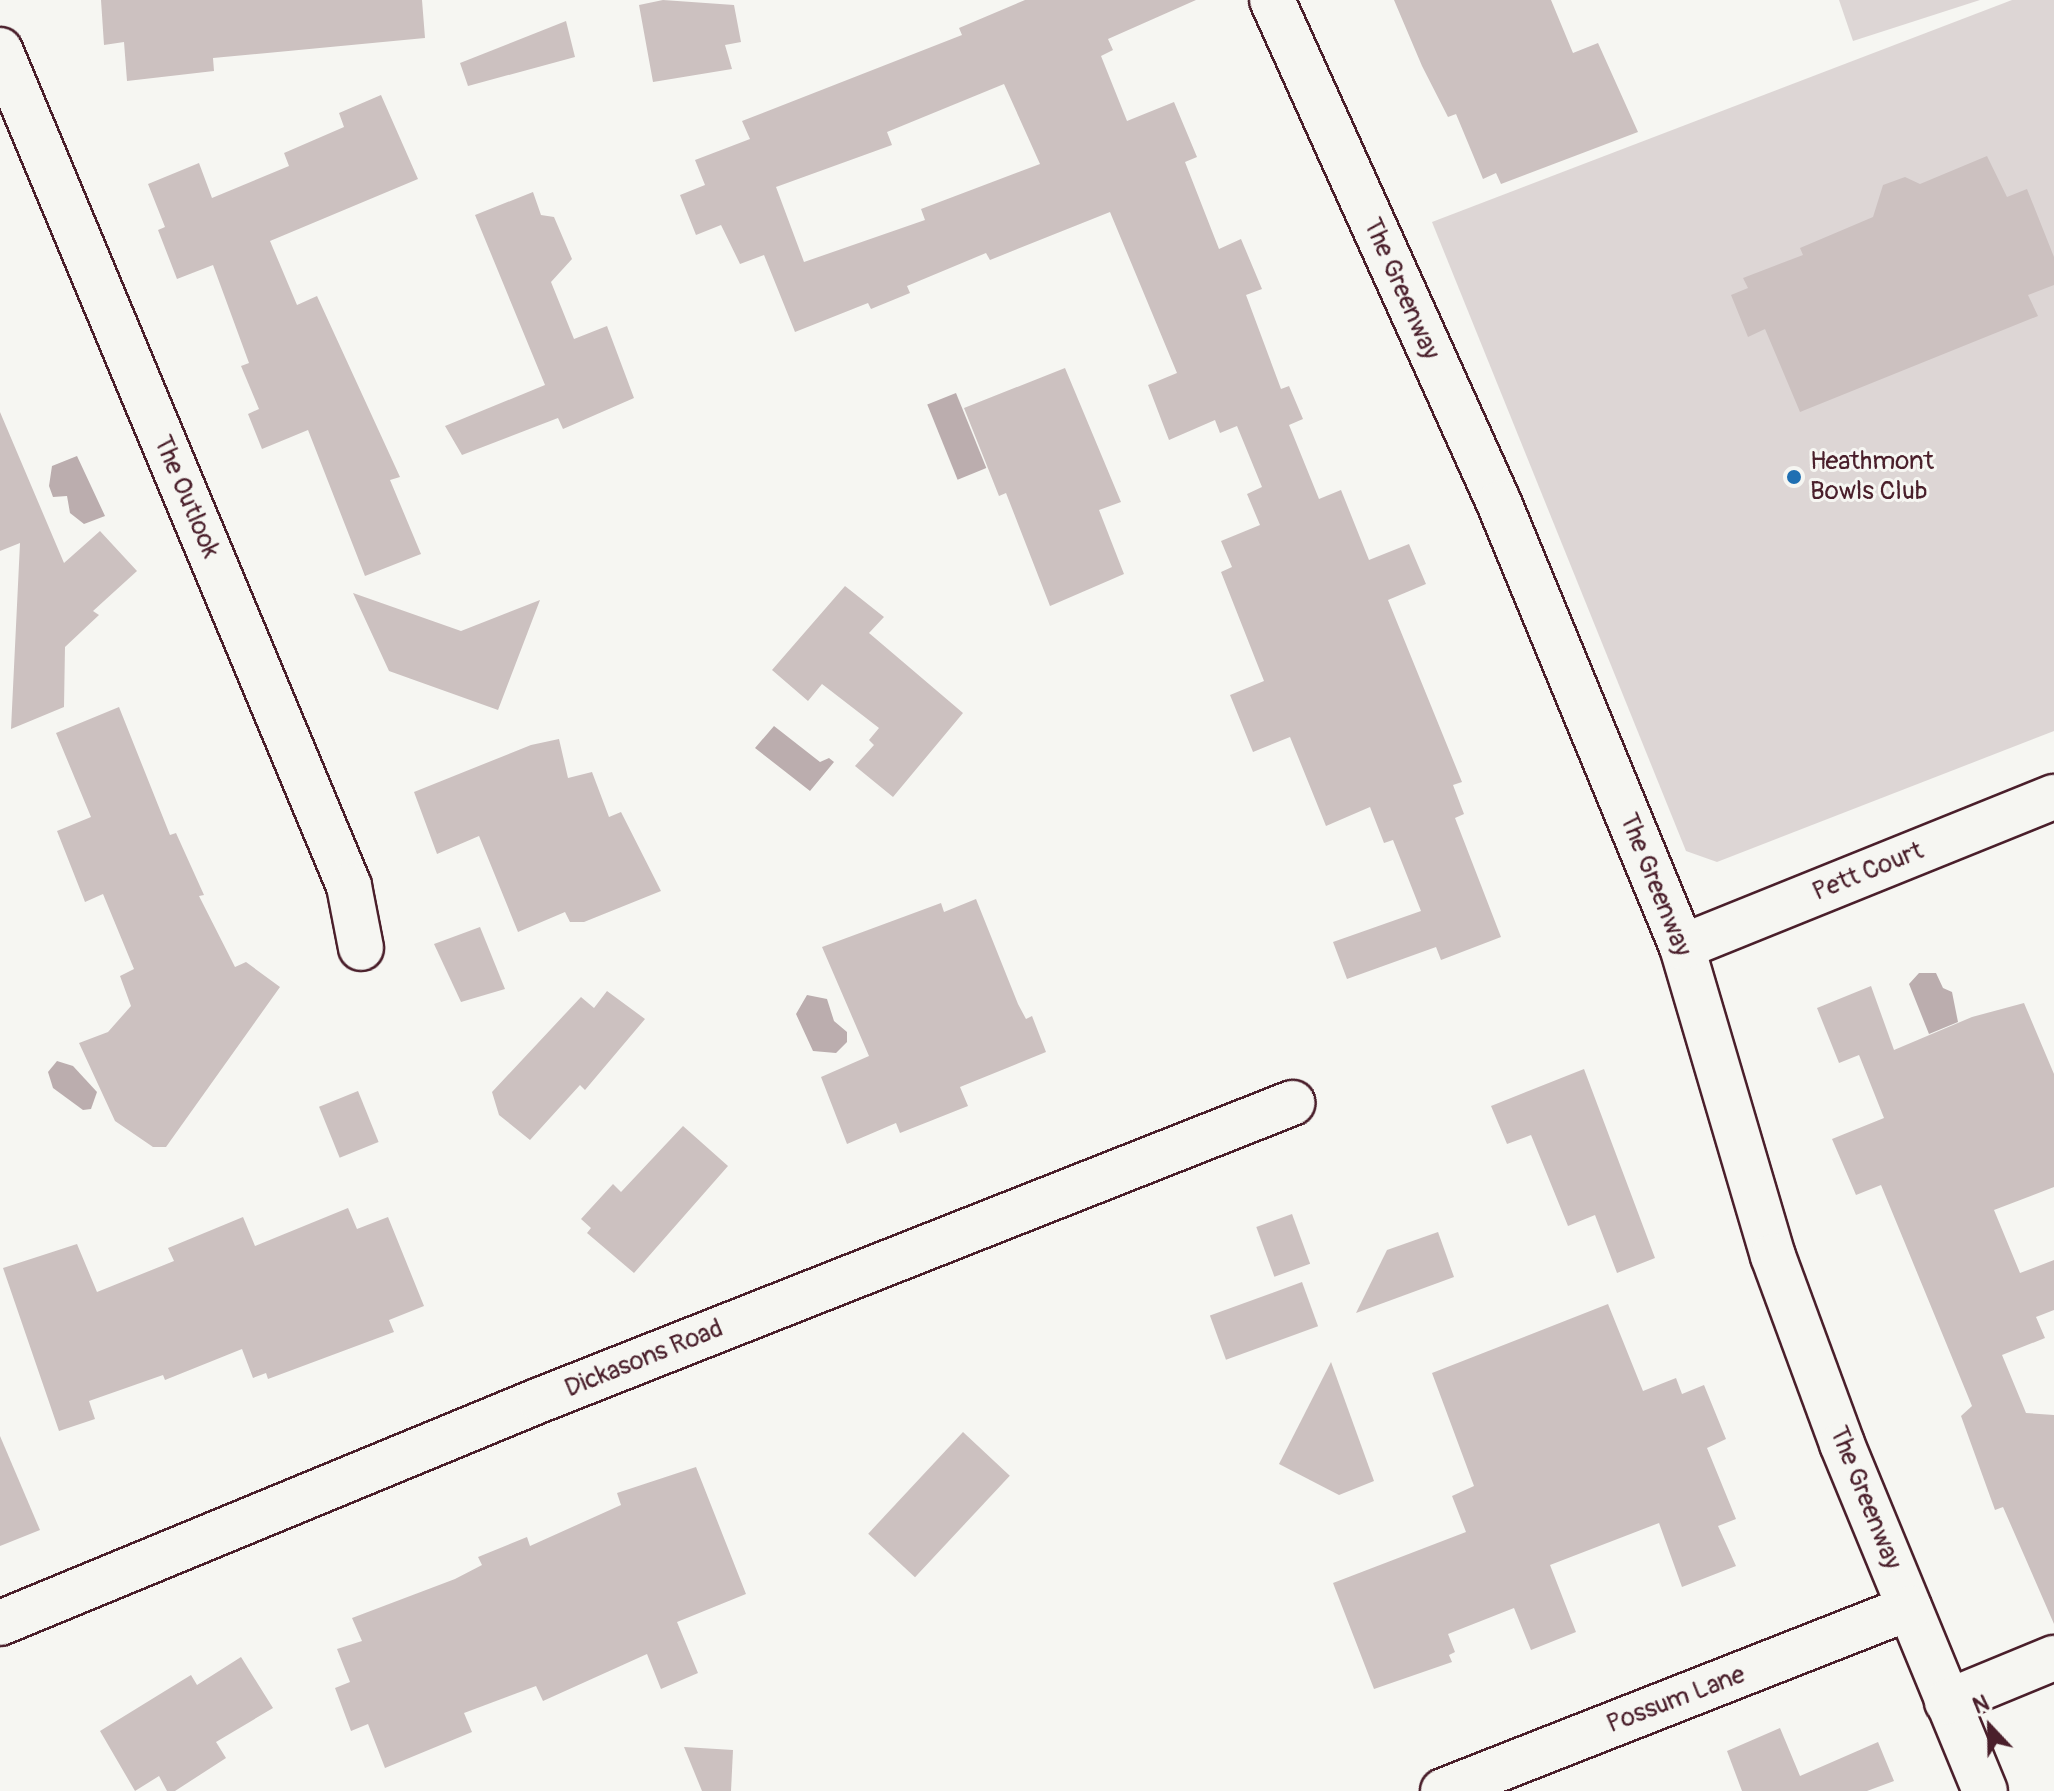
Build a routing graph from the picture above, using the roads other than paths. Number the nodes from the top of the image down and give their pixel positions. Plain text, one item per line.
1 (1272, 0) edge
2 (0, 50) edge
3 (2054, 797) edge
4 (1682, 947) junction
5 (361, 948) dead end
6 (1292, 1103) dead end
7 (1909, 1608) junction
8 (0, 1623) edge
9 (2054, 1658) edge
10 (1947, 1702) junction
11 (1443, 1791) edge
12 (1985, 1791) edge

1 - 4 street, The Greenway
2 - 5 street, The Outlook
3 - 4 street, Pett Court
4 - 7 street, The Greenway
6 - 8 street, Dickasons Road
7 - 10 street, The Greenway
7 - 11 street, Possum Lane
9 - 10 street
10 - 12 street, The Greenway

